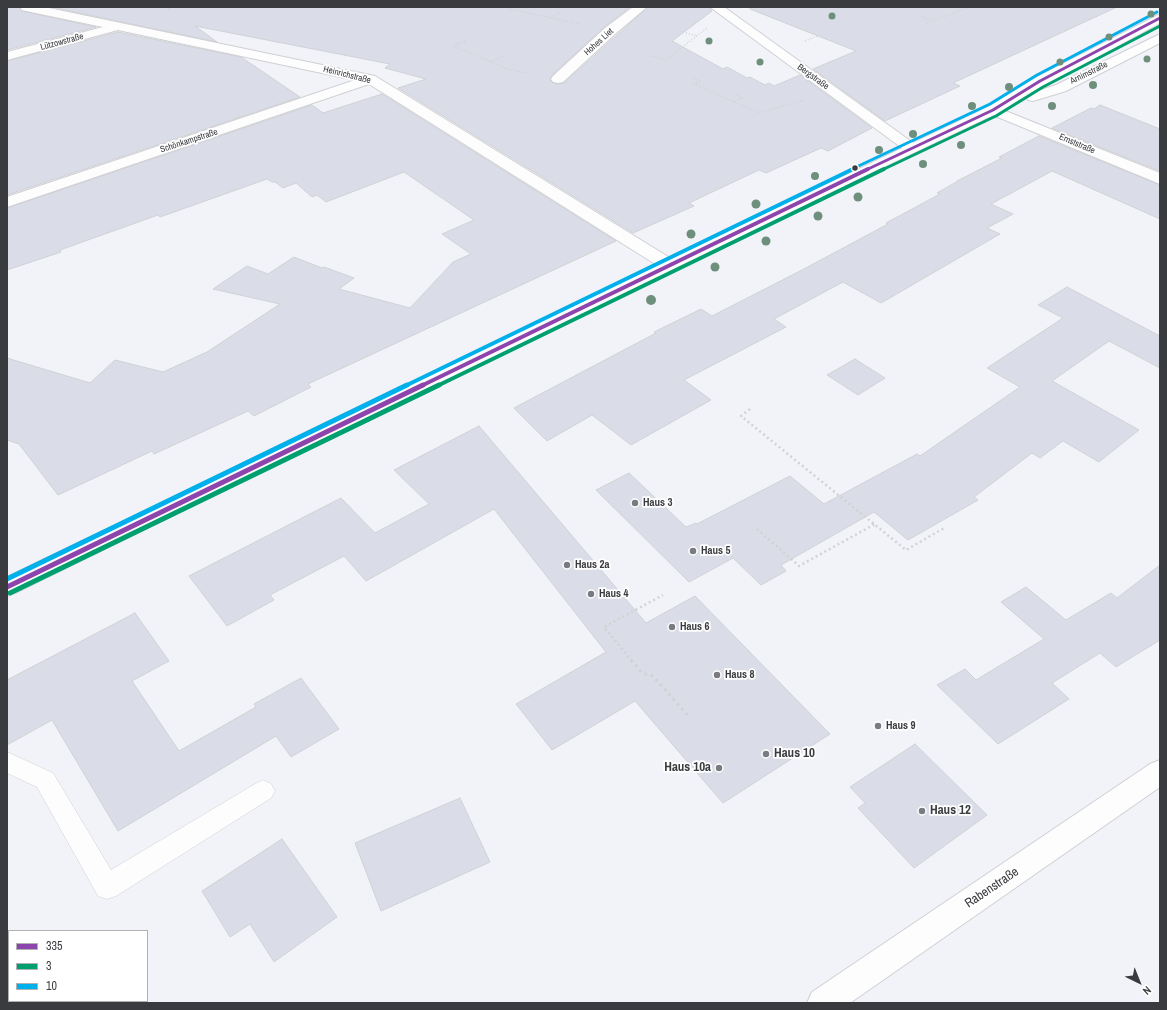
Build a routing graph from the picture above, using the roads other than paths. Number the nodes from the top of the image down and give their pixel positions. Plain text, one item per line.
1 (26, 7) edge
2 (641, 7) edge
3 (716, 7) edge
4 (1160, 18) edge
5 (116, 27) junction
6 (1160, 38) edge
7 (7, 56) edge
8 (370, 79) junction
9 (558, 79) dead end
10 (994, 110) junction
11 (911, 148) junction
12 (1160, 179) edge
13 (7, 202) edge
14 (669, 265) junction
15 (7, 587) edge
16 (7, 762) edge
17 (1160, 772) edge
18 (263, 791) dead end
19 (823, 1003) edge

1 - 5 street, Heinrichstraße
2 - 9 street, Hohes Liet
3 - 11 street, Bergstraße
4 - 10 street, Arnimstraße
5 - 7 street, Lützowstraße
5 - 8 street, Heinrichstraße
6 - 10 street, Arnimstraße
8 - 13 street, Schönkampstraße
8 - 14 street, Heinrichstraße
10 - 11 street, Arnimstraße
10 - 12 street, Ernststraße
11 - 14 street, Arnimstraße
14 - 15 street, Arnimstraße
16 - 18 lane
17 - 19 street, Rabenstraße

